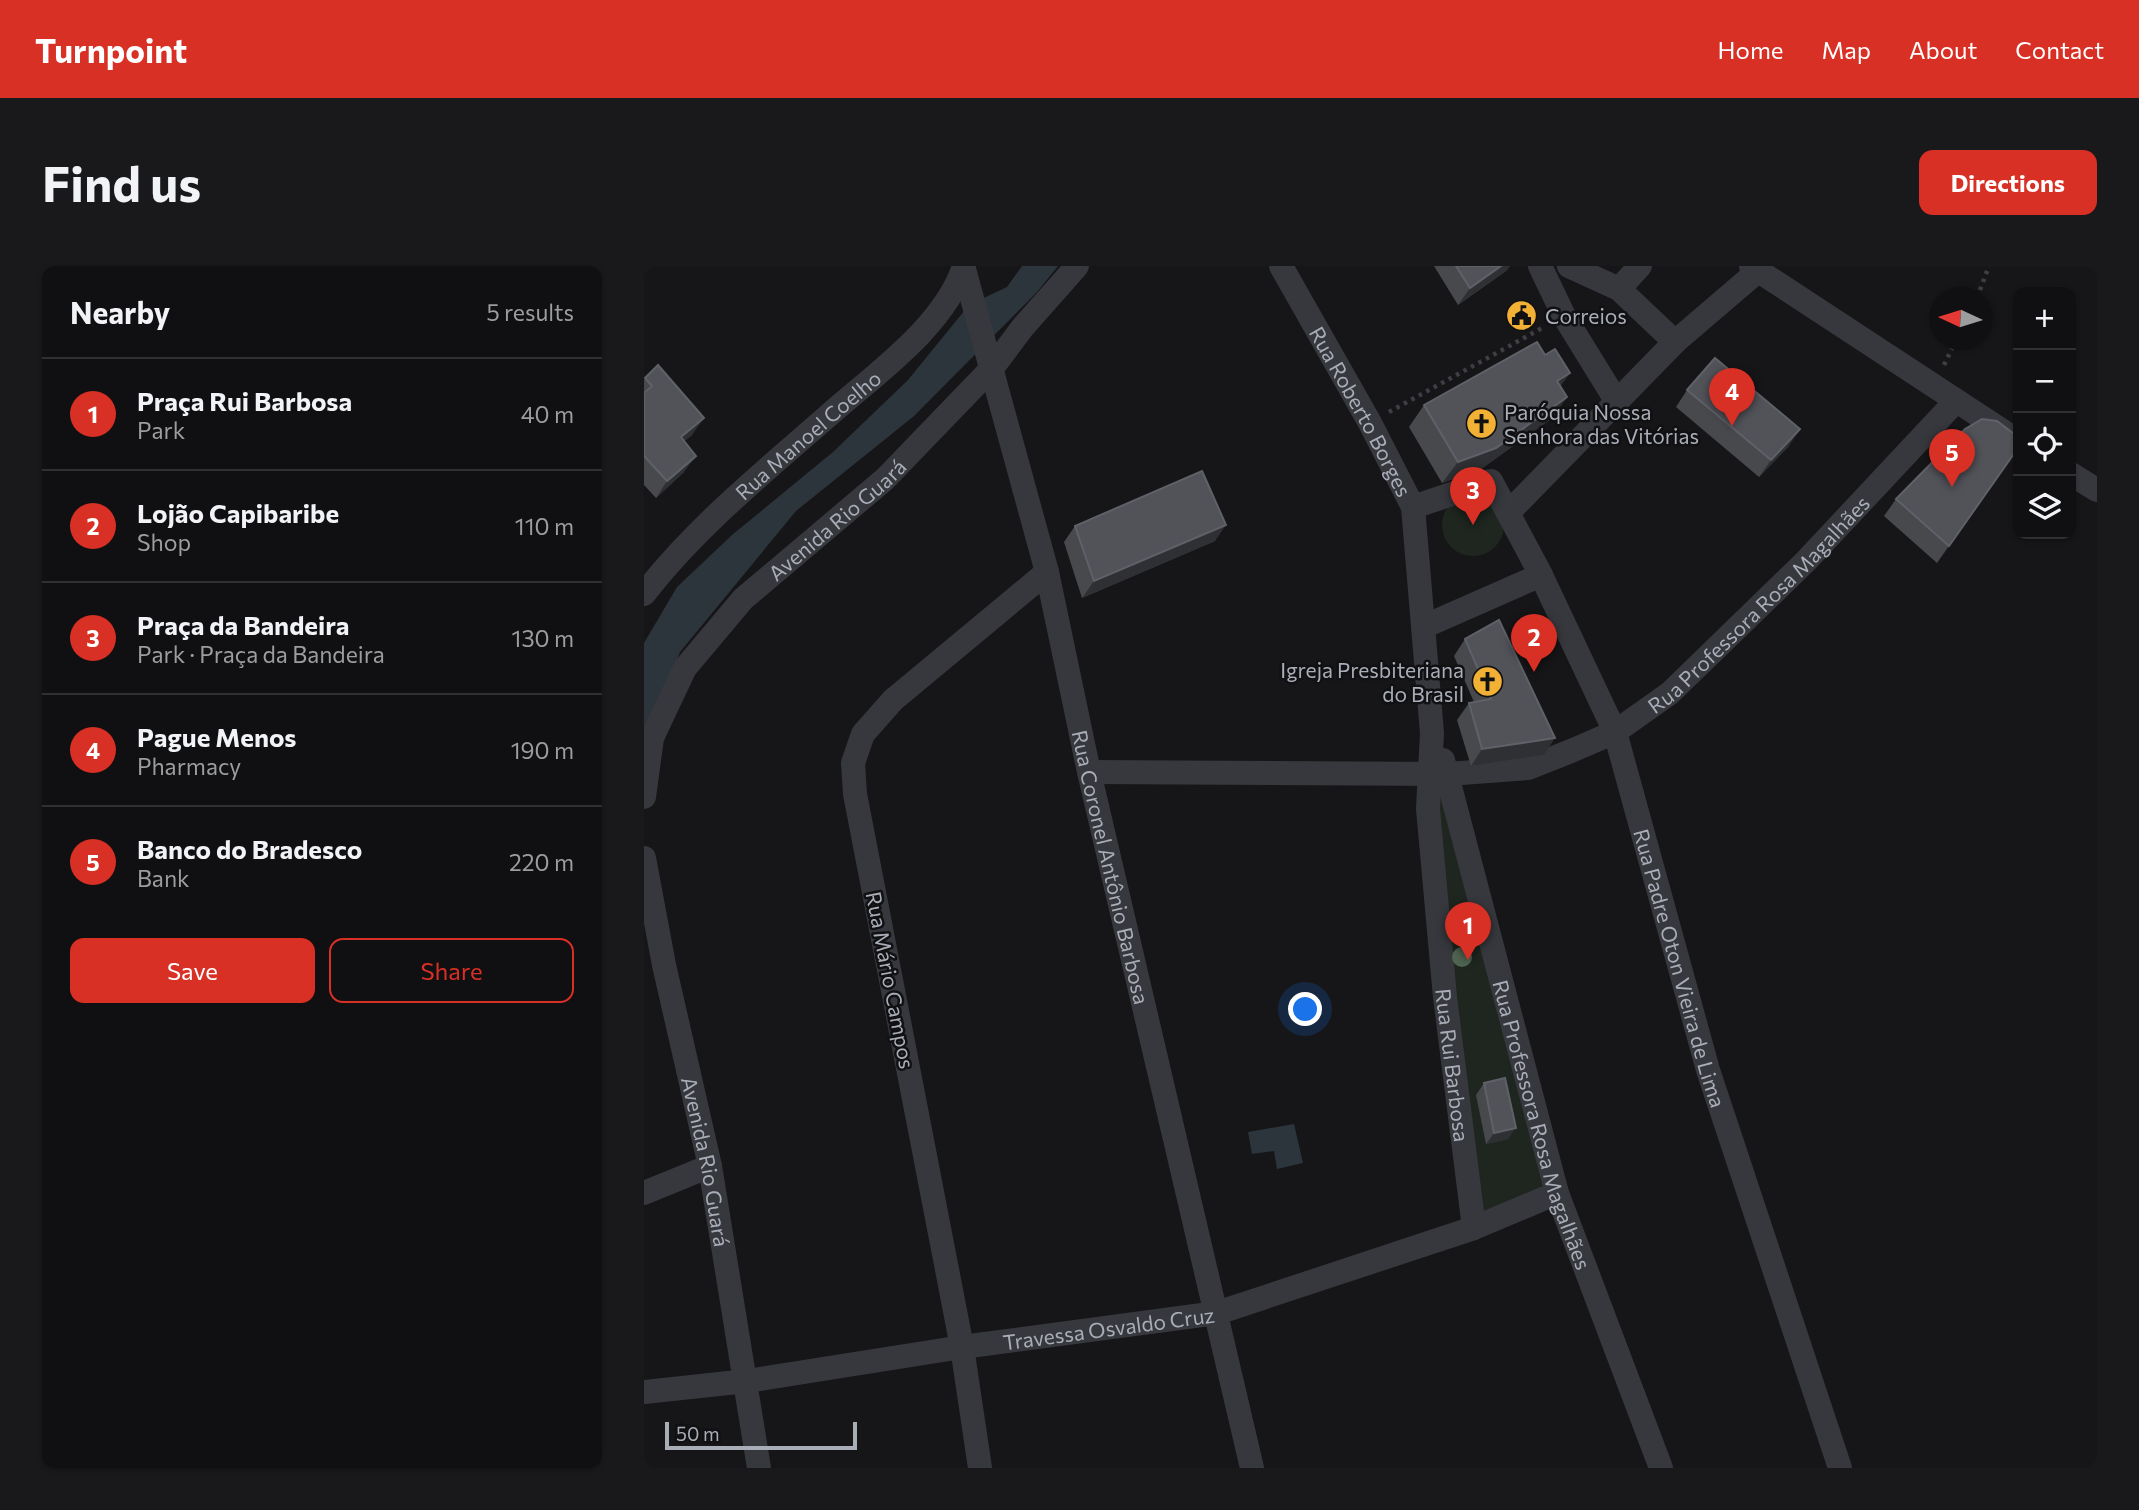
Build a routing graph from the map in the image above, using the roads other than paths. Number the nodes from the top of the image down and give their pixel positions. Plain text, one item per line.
1 (1077, 266) edge
2 (1282, 266) edge
3 (1540, 266) edge
4 (1569, 266) edge
5 (1640, 266) edge
6 (1755, 268) edge
7 (966, 274) edge
8 (1619, 289) junction
9 (1675, 342) junction
10 (990, 356) junction
11 (1617, 402) junction
12 (1955, 402) junction
13 (2013, 438) edge
14 (2074, 476) edge
15 (2097, 490) edge
16 (1413, 507) junction
17 (1510, 511) junction
18 (1047, 572) junction
19 (1541, 575) junction
20 (644, 594) edge
21 (1423, 627) junction
22 (1615, 732) junction
23 (1432, 733) joint
24 (1089, 772) junction
25 (1439, 774) junction
26 (644, 797) edge
27 (644, 858) edge
28 (710, 1166) junction
29 (644, 1193) edge
30 (1557, 1193) junction
31 (1474, 1228) junction
32 (1217, 1313) junction
33 (962, 1347) junction
34 (747, 1381) junction
35 (644, 1392) edge
36 (760, 1468) edge
37 (980, 1468) edge
38 (1252, 1468) edge
39 (1661, 1468) edge
40 (1840, 1468) edge

1 - 10 street, Avenida Rio Guará
2 - 16 street, Rua Roberto Borges
3 - 11 street
4 - 8 street
5 - 8 street
6 - 9 street
6 - 12 street
7 - 10 street, Rua Coronel Antônio Barbosa
7 - 20 street, Rua Manoel Coelho
8 - 9 street
9 - 11 street
10 - 18 street, Rua Coronel Antônio Barbosa
10 - 26 street, Avenida Rio Guará
11 - 17 street
12 - 13 street
12 - 22 street, Rua Professora Rosa Magalhães
14 - 15 street
16 - 17 street, Rua Padre Oton Vieira de Lima
16 - 21 street, Rua Roberto Borges
17 - 19 street, Rua Padre Oton Vieira de Lima
18 - 24 street, Rua Coronel Antônio Barbosa
18 - 33 street, Rua Mário Campos
19 - 21 street
19 - 22 street, Rua Padre Oton Vieira de Lima
21 - 23 street, Rua Roberto Borges
22 - 25 street, Rua Professora Rosa Magalhães
22 - 40 street, Rua Padre Oton Vieira de Lima
23 - 25 street, Rua Professora Rosa Magalhães
24 - 25 street, Rua Professora Rosa Magalhães
24 - 32 street, Rua Coronel Antônio Barbosa
25 - 30 street, Rua Professora Rosa Magalhães
25 - 31 street, Rua Rui Barbosa
27 - 28 street, Avenida Rio Guará
28 - 29 street
28 - 34 street, Avenida Rio Guará
30 - 31 street, Travessa Osvaldo Cruz
30 - 39 street, Rua Professora Rosa Magalhães
31 - 32 street, Travessa Osvaldo Cruz
32 - 33 street, Travessa Osvaldo Cruz
32 - 38 street, Rua Coronel Antônio Barbosa
33 - 34 street, Travessa Osvaldo Cruz
33 - 37 street, Rua Mário Campos
34 - 35 street, Travessa Osvaldo Cruz
34 - 36 street, Avenida Rio Guará

